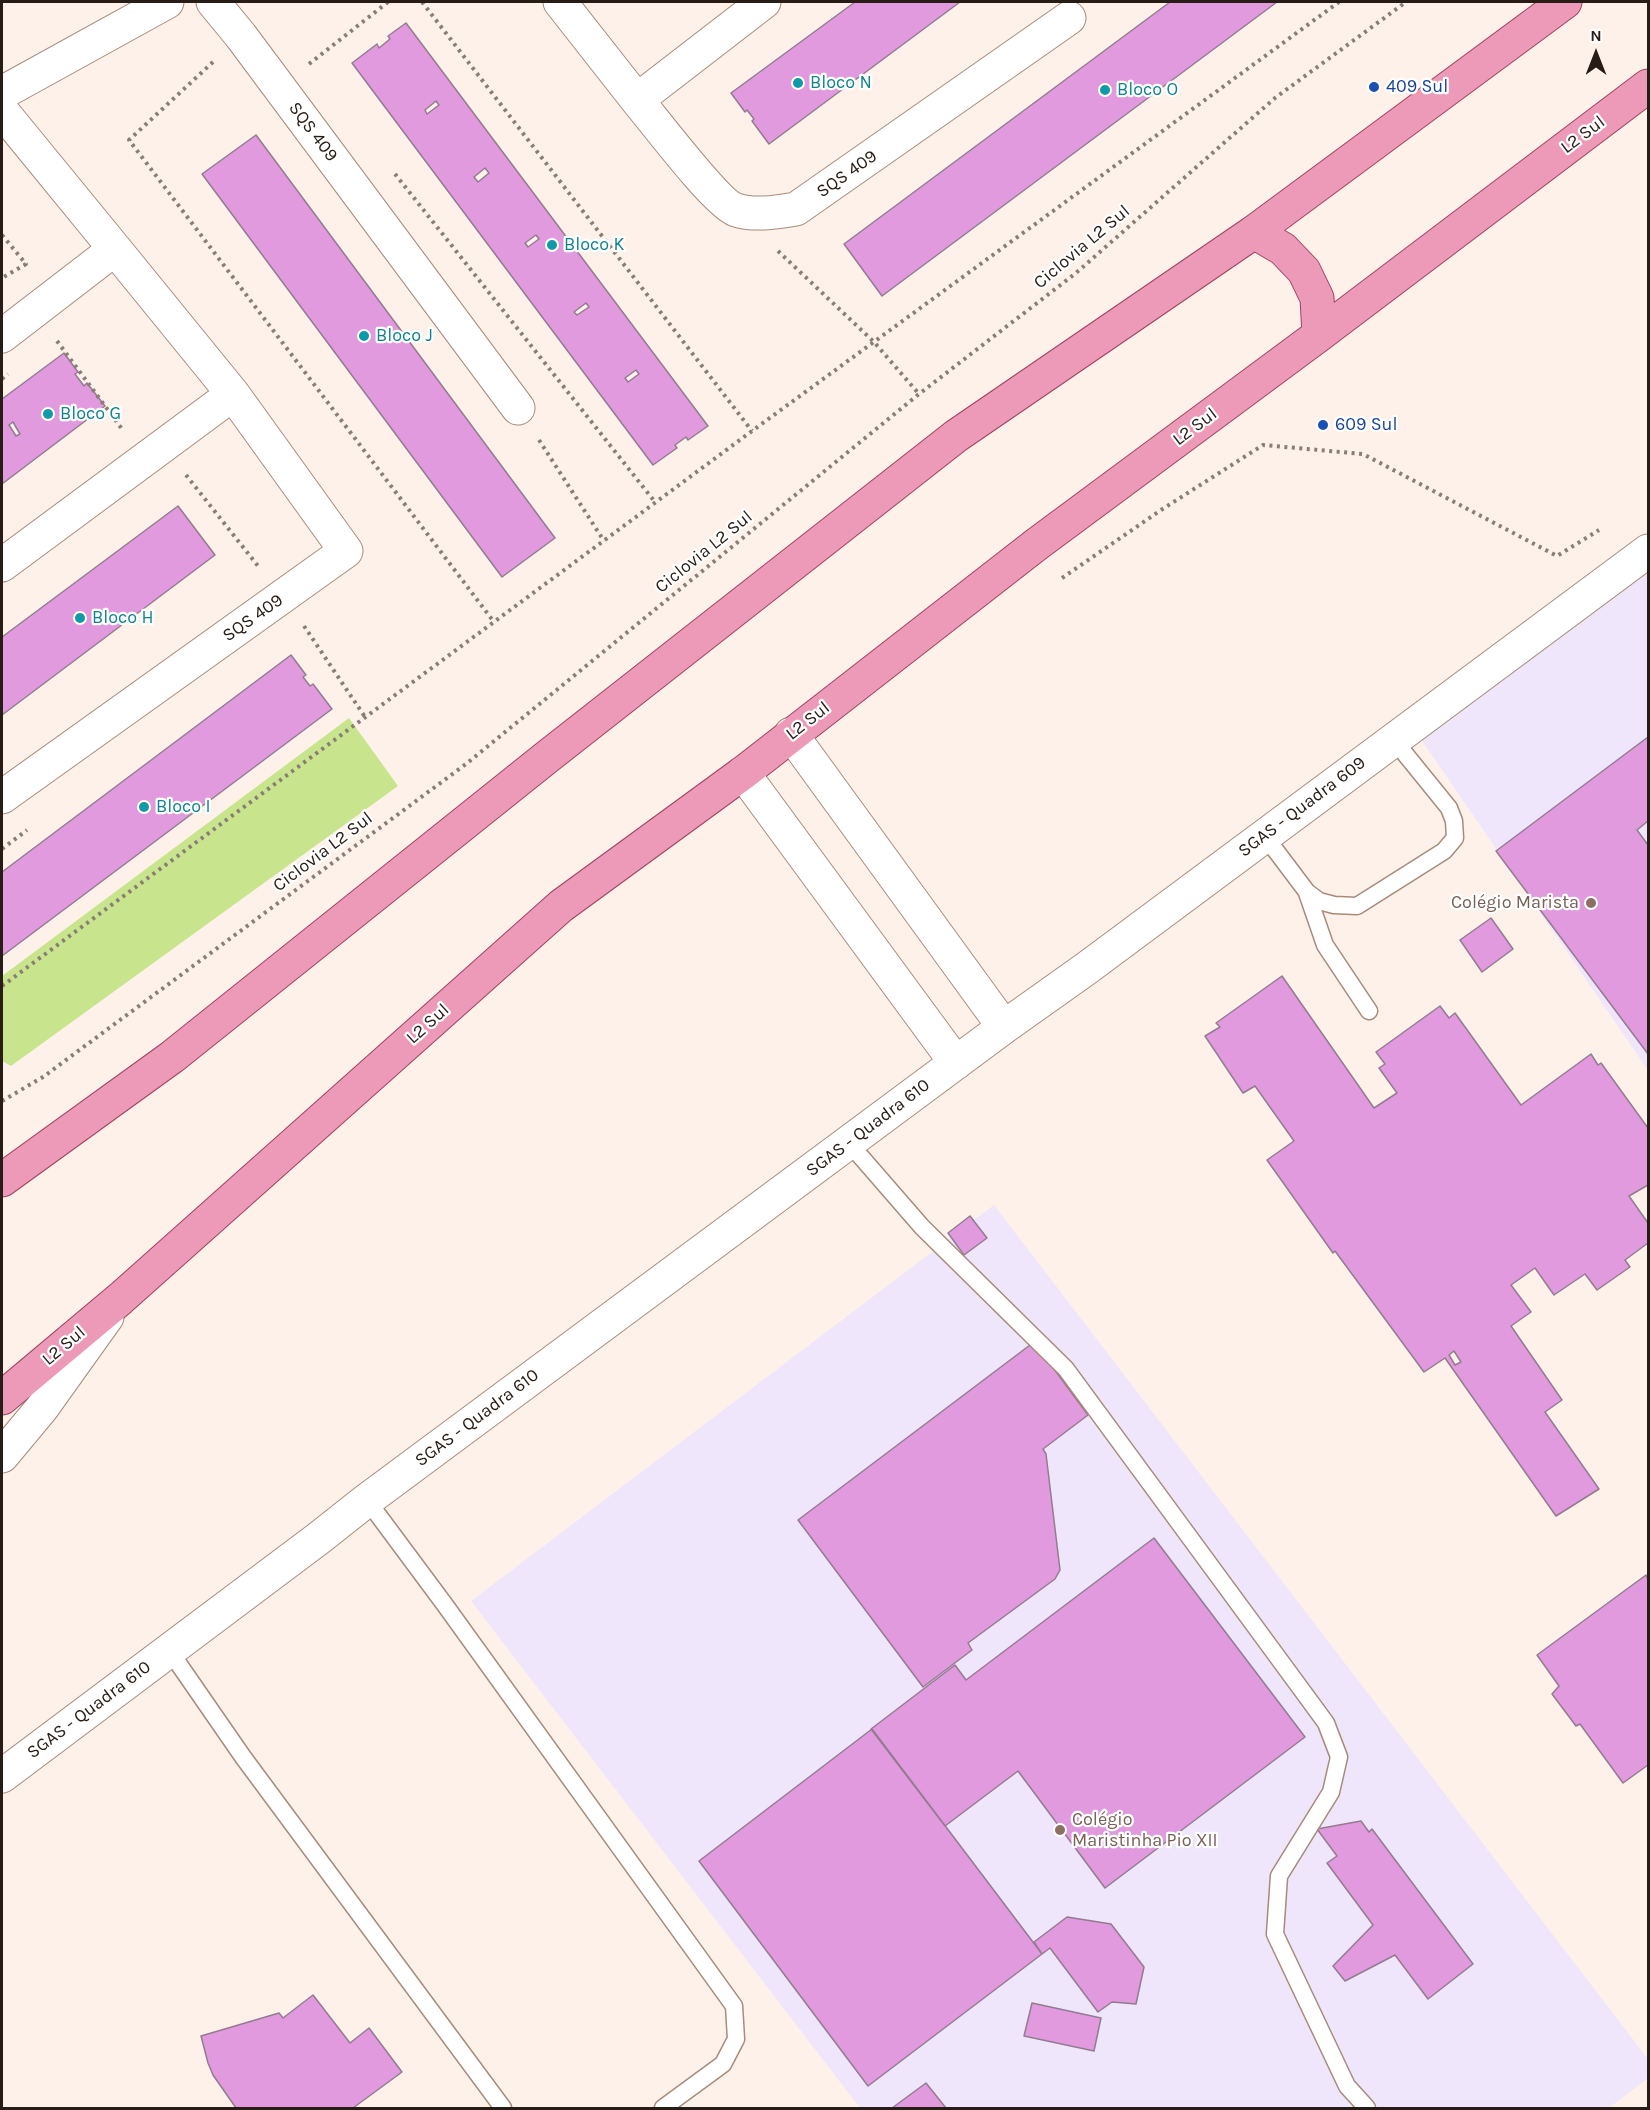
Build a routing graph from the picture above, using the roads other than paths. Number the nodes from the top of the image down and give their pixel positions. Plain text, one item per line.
1 (167, 2) edge
2 (213, 2) edge
3 (560, 2) edge
4 (764, 2) edge
5 (1565, 2) edge
6 (1070, 18) dead end
7 (1648, 86) edge
8 (2, 93) edge
9 (637, 100) junction
10 (2, 111) edge
11 (1254, 232) junction
12 (115, 249) junction
13 (1319, 335) junction
14 (2, 336) edge
15 (233, 394) junction
16 (518, 408) road end
17 (1648, 550) edge
18 (2, 565) edge
19 (791, 734) junction
20 (1393, 739) junction
21 (743, 773) junction
22 (2, 797) edge
23 (1264, 836) junction
24 (1307, 892) junction
25 (1369, 1011) dead end
26 (1004, 1027) junction
27 (956, 1063) junction
28 (849, 1143) junction
29 (2, 1180) edge
30 (120, 1299) junction
31 (2, 1398) edge
32 (2, 1456) edge
33 (367, 1500) junction
34 (169, 1650) junction
35 (2, 1776) edge
36 (503, 2109) edge
37 (663, 2109) edge
38 (1367, 2109) edge

1 - 8 street
2 - 16 street, SQS 409
3 - 9 street
4 - 9 street
5 - 11 main road
6 - 9 street, SQS 409
7 - 13 main road, L2 Sul
10 - 12 street, SQS 409
11 - 13 main road
11 - 29 main road
12 - 14 street
12 - 15 street, SQS 409
13 - 19 main road, L2 Sul
15 - 18 street
15 - 22 street, SQS 409
17 - 20 street, SGAS - Quadra 609
19 - 21 main road, L2 Sul
19 - 26 street
20 - 23 street, SGAS - Quadra 609
20 - 24 lane
21 - 27 street
21 - 30 main road, L2 Sul
23 - 24 lane
23 - 26 street, SGAS - Quadra 609
24 - 25 lane
26 - 27 street, SGAS - Quadra 609
27 - 28 street, SGAS - Quadra 610
28 - 33 street, SGAS - Quadra 610
28 - 38 lane
30 - 31 main road, L2 Sul
30 - 32 street
33 - 34 street, SGAS - Quadra 610
33 - 37 lane
34 - 35 street, SGAS - Quadra 610
34 - 36 lane

